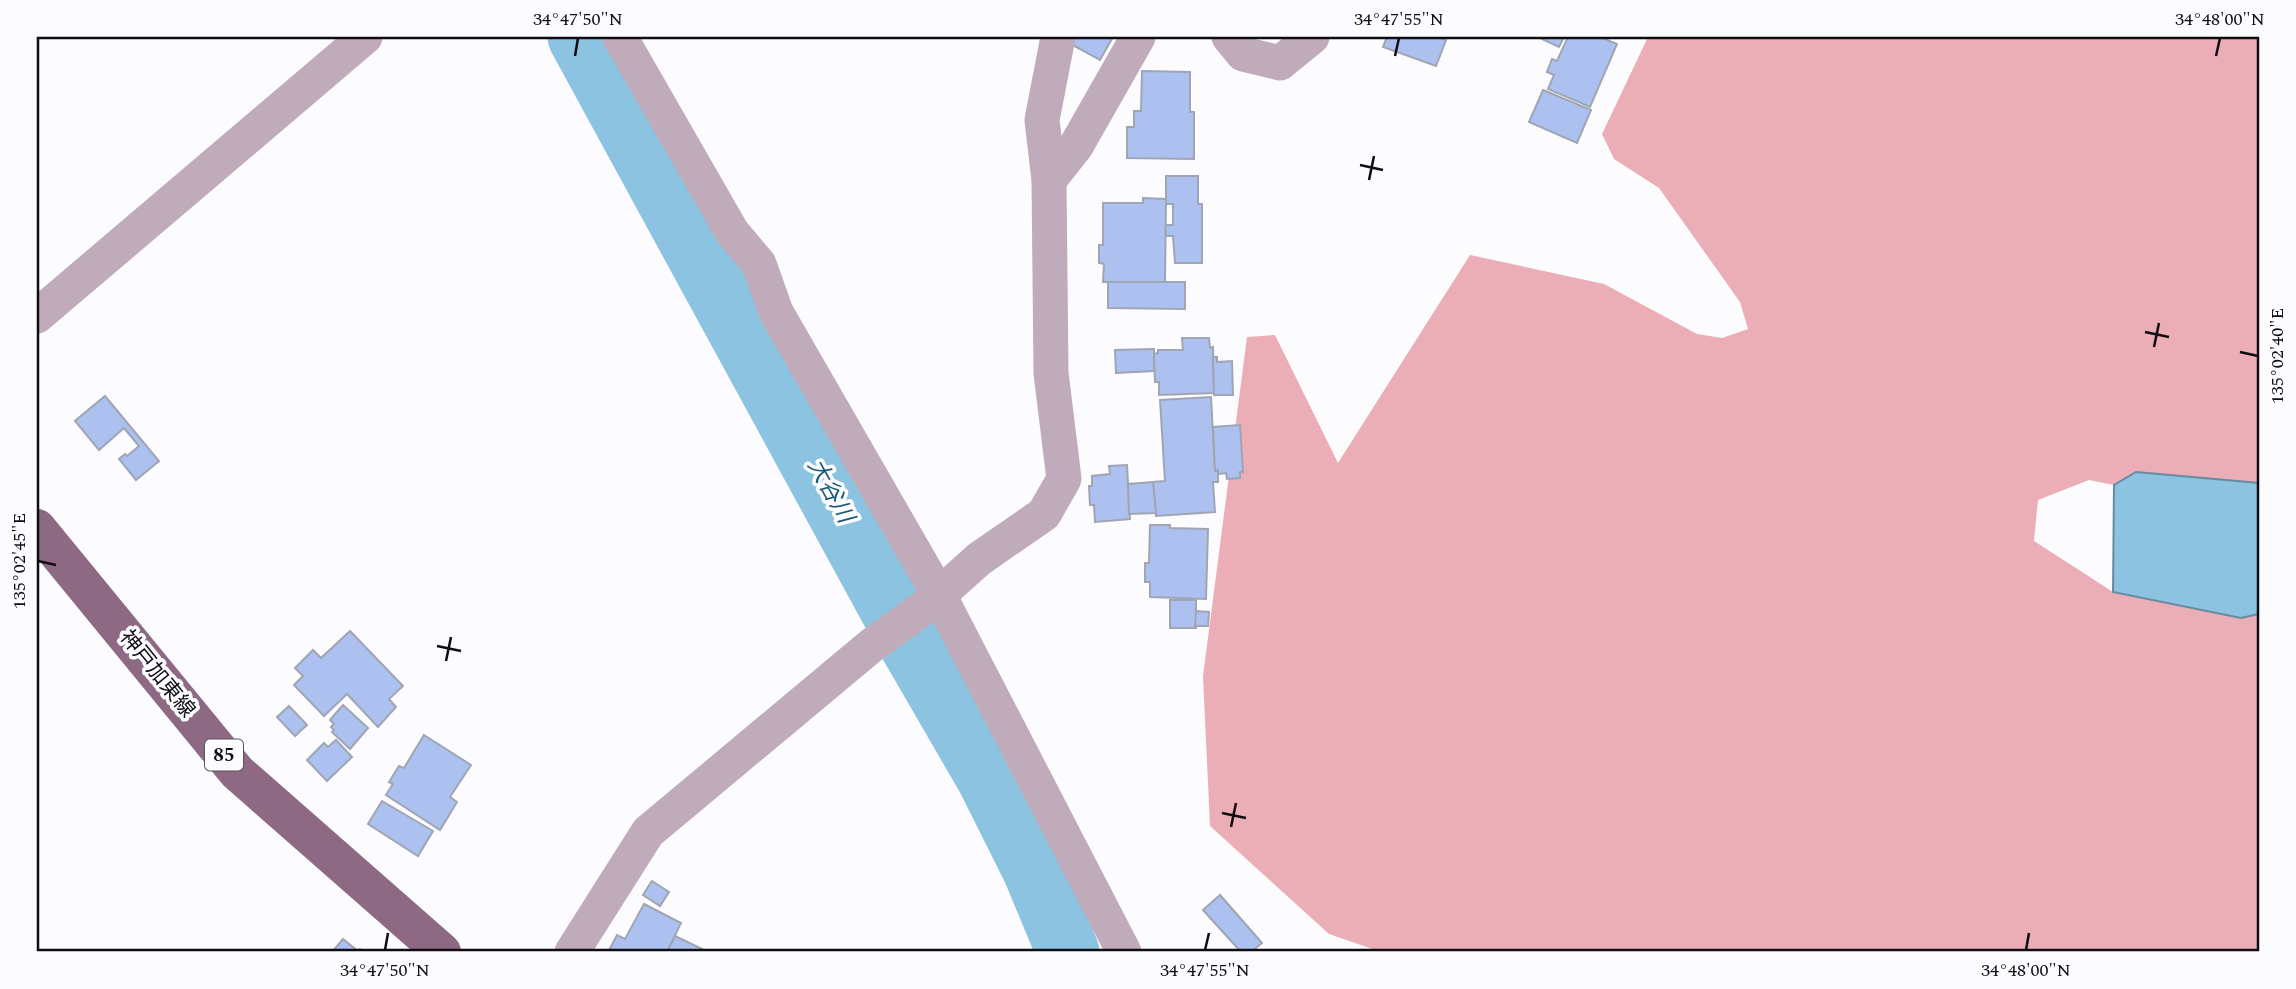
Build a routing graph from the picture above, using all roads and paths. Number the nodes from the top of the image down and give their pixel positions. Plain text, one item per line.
1 (365, 37) edge
2 (621, 37) edge
3 (1058, 37) edge
4 (1138, 37) edge
5 (1229, 37) edge
6 (1312, 37) edge
7 (1049, 180) junction
8 (37, 316) edge
9 (37, 527) edge
10 (934, 600) junction
11 (442, 952) edge
12 (572, 952) edge
13 (1124, 952) edge

1 - 8 street
2 - 10 street
3 - 7 street
4 - 7 street
5 - 6 street
7 - 10 street
9 - 11 main road, 神戸加東線 / 85
10 - 12 street
10 - 13 street

